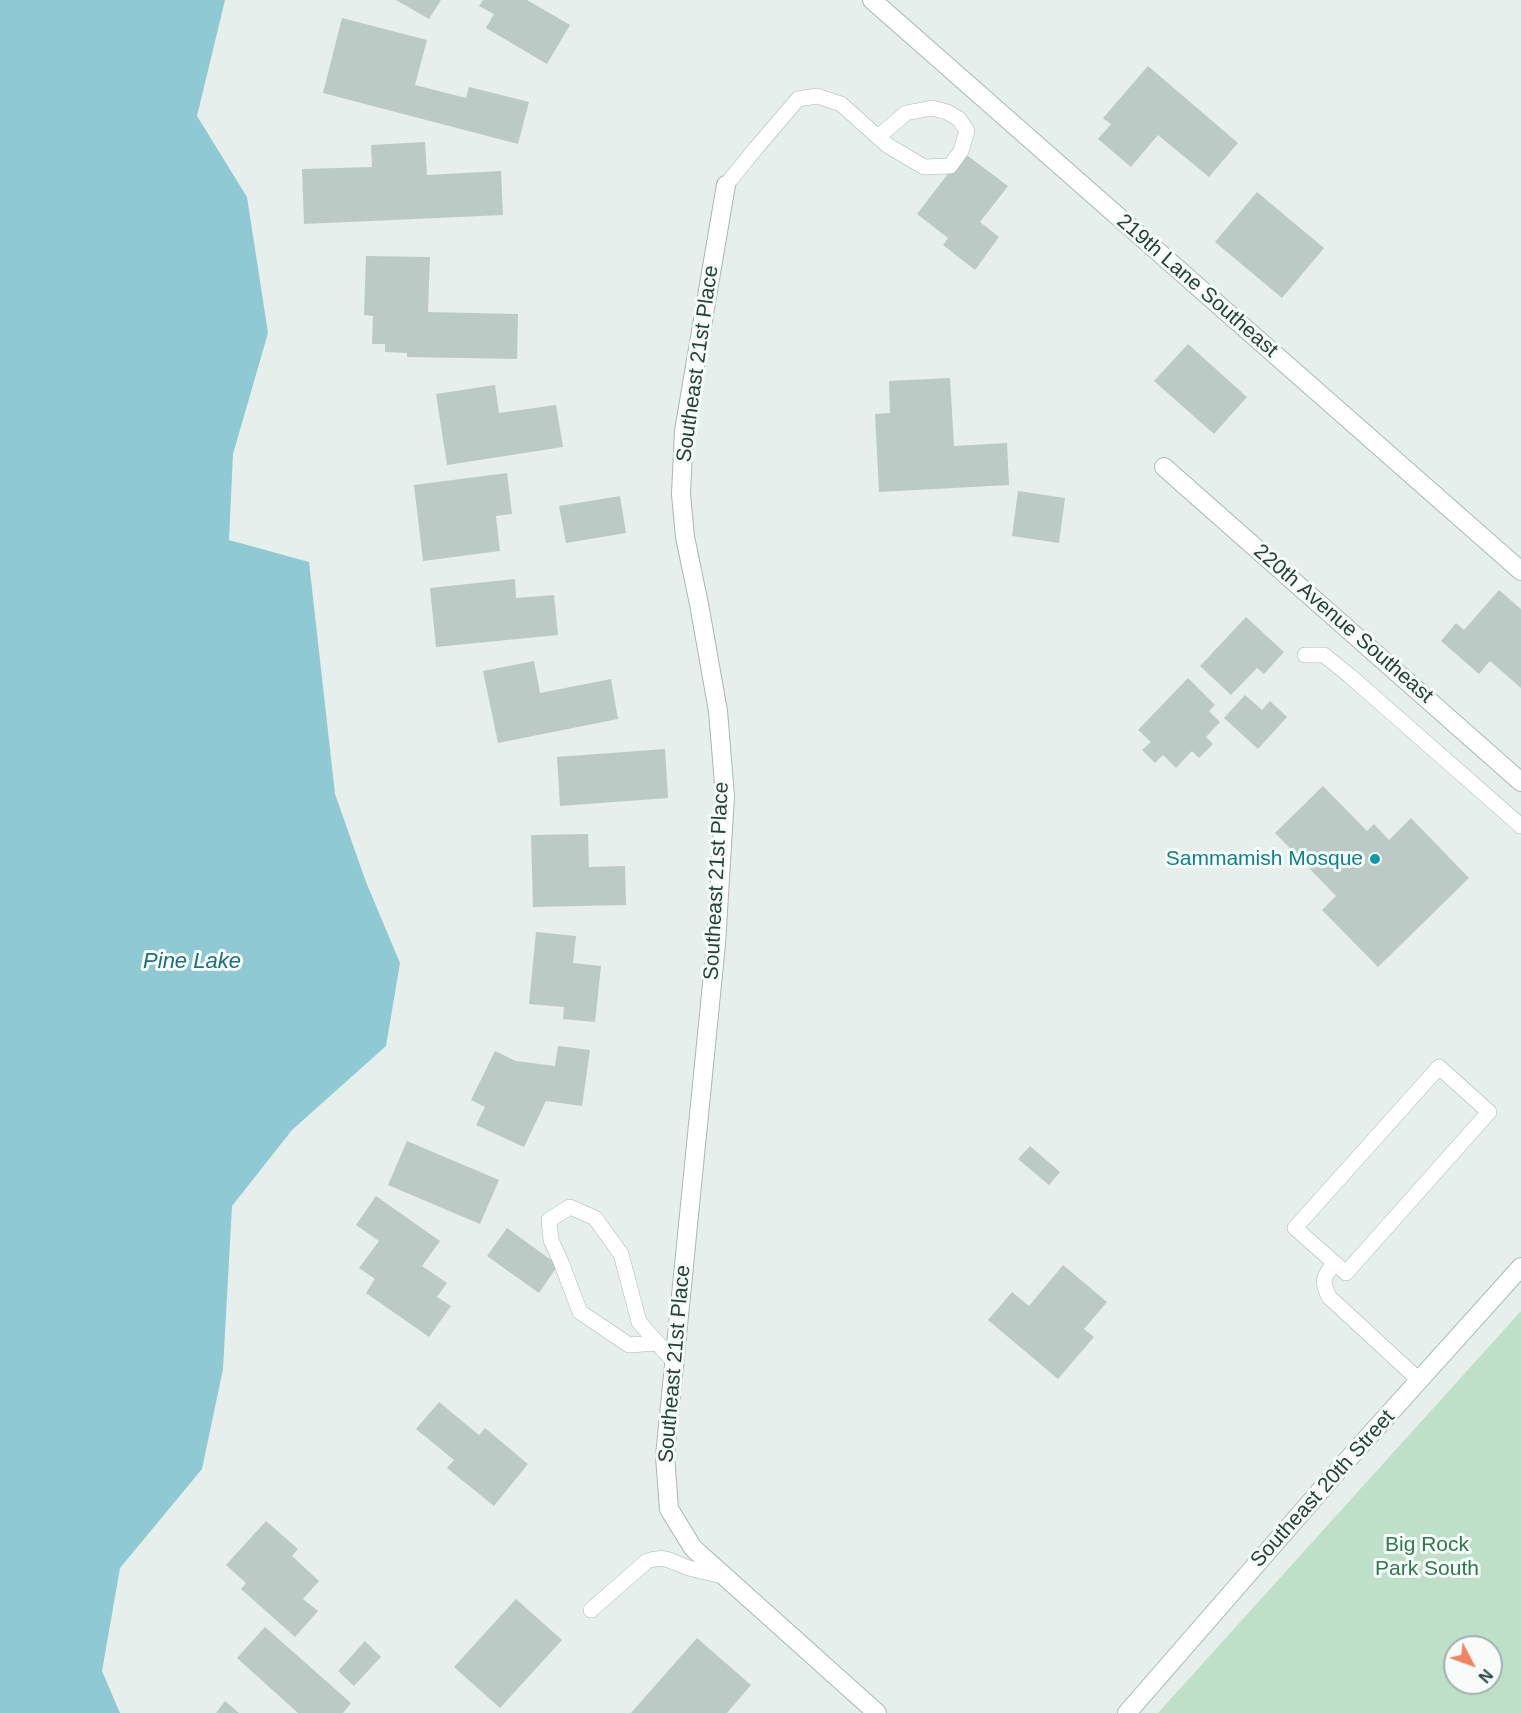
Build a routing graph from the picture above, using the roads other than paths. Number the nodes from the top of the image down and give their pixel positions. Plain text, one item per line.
1 (872, 0) edge
2 (878, 137) junction
3 (726, 185) joint
4 (1164, 467) dead end
5 (1521, 571) edge
6 (1305, 655) dead end
7 (1521, 782) edge
8 (1521, 826) edge
9 (1335, 1263) junction
10 (1521, 1267) edge
11 (658, 1343) junction
12 (674, 1362) junction
13 (1420, 1381) junction
14 (725, 1577) junction
15 (591, 1610) dead end
16 (877, 1713) edge
17 (1127, 1713) edge

1 - 5 street, 219th Lane Southeast
2 - 2 lane
2 - 3 lane
3 - 12 street, Southeast 21st Place
4 - 7 street, 220th Avenue Southeast
6 - 8 lane
9 - 9 lane
9 - 13 lane
10 - 13 street, Southeast 20th Street
11 - 11 lane
11 - 12 lane
12 - 14 street, Southeast 21st Place
13 - 17 street, Southeast 20th Street
14 - 15 lane
14 - 16 street

